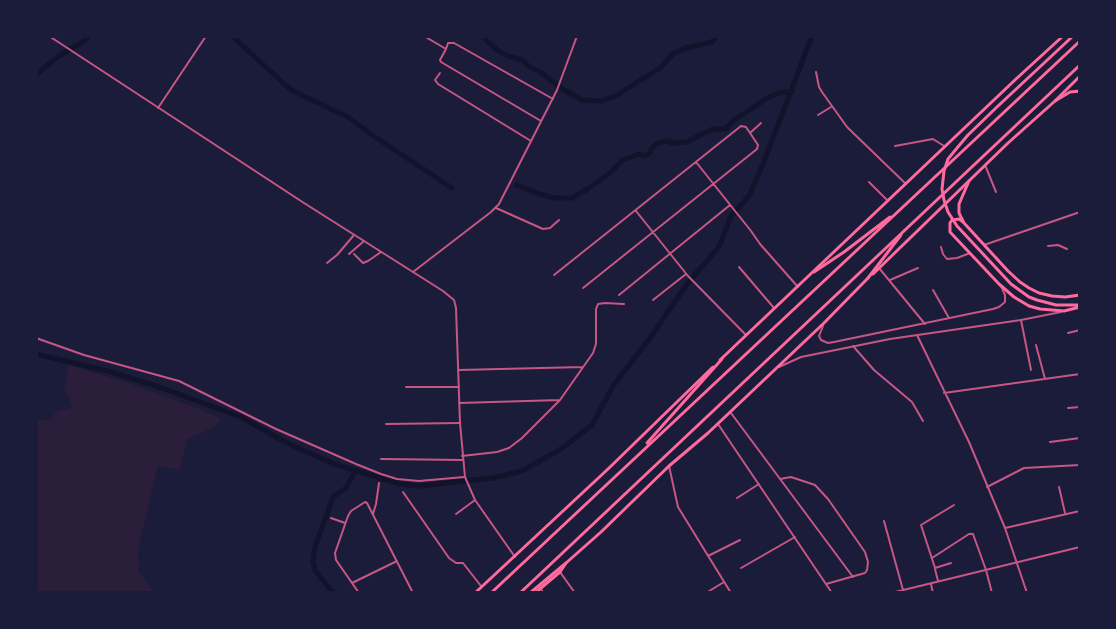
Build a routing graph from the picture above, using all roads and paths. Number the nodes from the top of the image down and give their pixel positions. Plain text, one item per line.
1 (49, 36) edge
2 (206, 36) edge
3 (424, 36) edge
4 (577, 36) edge
5 (1063, 36) edge
6 (1073, 36) edge
7 (1080, 40) edge
8 (446, 49) junction
9 (1080, 65) edge
10 (816, 72) dead end
11 (440, 73) dead end
12 (1080, 76) edge
13 (1080, 91) edge
14 (553, 99) junction
15 (1055, 101) junction
16 (831, 106) junction
17 (158, 108) junction
18 (818, 115) dead end
19 (541, 121) junction
20 (761, 123) dead end
21 (750, 133) junction
22 (532, 141) junction
23 (896, 146) dead end
24 (945, 146) junction
25 (696, 162) junction
26 (985, 165) junction
27 (969, 181) junction
28 (869, 182) dead end
29 (714, 183) junction
30 (906, 184) junction
31 (996, 192) dead end
32 (888, 201) junction
33 (731, 207) junction
34 (496, 208) junction
35 (903, 208) junction
36 (636, 211) junction
37 (1080, 212) edge
38 (559, 220) dead end
39 (964, 223) junction
40 (908, 227) junction
41 (653, 232) junction
42 (355, 235) junction
43 (364, 241) junction
44 (984, 245) junction
45 (1048, 246) dead end
46 (941, 247) dead end
47 (1067, 249) dead end
48 (381, 252) junction
49 (970, 253) junction
50 (348, 254) dead end
51 (354, 254) dead end
52 (670, 254) junction
53 (327, 263) dead end
54 (739, 267) dead end
55 (879, 268) junction
56 (918, 268) dead end
57 (413, 272) junction
58 (814, 272) junction
59 (554, 275) dead end
60 (687, 275) junction
61 (868, 278) junction
62 (889, 280) junction
63 (999, 284) junction
64 (798, 287) junction
65 (582, 288) dead end
66 (933, 290) dead end
67 (619, 294) dead end
68 (1080, 295) edge
69 (652, 300) dead end
70 (624, 304) dead end
71 (1080, 306) edge
72 (775, 308) junction
73 (1064, 311) junction
74 (949, 318) junction
75 (1021, 320) junction
76 (824, 323) junction
77 (925, 324) junction
78 (1080, 330) edge
79 (1068, 333) dead end
80 (746, 335) junction
81 (917, 335) junction
82 (36, 338) edge
83 (1036, 345) dead end
84 (853, 346) junction
85 (722, 359) junction
86 (584, 366) junction
87 (776, 368) junction
88 (459, 370) junction
89 (1031, 370) dead end
90 (1080, 374) edge
91 (1045, 379) junction
92 (406, 387) dead end
93 (459, 387) junction
94 (944, 393) junction
95 (560, 400) junction
96 (459, 402) junction
97 (1080, 406) edge
98 (1068, 408) dead end
99 (730, 412) junction
100 (923, 421) dead end
101 (460, 423) junction
102 (386, 424) dead end
103 (718, 424) junction
104 (1080, 438) edge
105 (1050, 442) dead end
106 (462, 458) junction
107 (634, 458) junction
108 (381, 459) dead end
109 (1080, 465) edge
110 (669, 466) junction
111 (466, 478) junction
112 (780, 478) junction
113 (380, 483) dead end
114 (759, 484) junction
115 (1059, 487) dead end
116 (987, 488) junction
117 (403, 492) dead end
118 (737, 498) dead end
119 (475, 500) junction
120 (954, 506) dead end
121 (1080, 511) edge
122 (373, 514) junction
123 (456, 514) dead end
124 (1065, 514) junction
125 (331, 518) dead end
126 (884, 521) dead end
127 (345, 523) junction
128 (1005, 528) junction
129 (795, 537) junction
130 (740, 540) dead end
131 (1080, 547) edge
132 (515, 556) junction
133 (708, 556) junction
134 (932, 558) junction
135 (397, 561) junction
136 (566, 562) junction
137 (1017, 562) junction
138 (951, 563) dead end
139 (741, 568) dead end
140 (934, 568) junction
141 (986, 570) junction
142 (560, 572) junction
143 (853, 577) junction
144 (938, 581) junction
145 (724, 582) junction
146 (352, 583) junction
147 (931, 583) junction
148 (826, 585) junction
149 (482, 587) junction
150 (540, 588) junction
151 (902, 591) edge
152 (359, 593) edge
153 (413, 593) edge
154 (475, 593) edge
155 (491, 593) edge
156 (520, 593) edge
157 (532, 593) edge
158 (544, 593) edge
159 (576, 593) edge
160 (706, 593) edge
161 (731, 593) edge
162 (832, 593) edge
163 (891, 593) edge
164 (933, 593) edge
165 (992, 593) edge
166 (1027, 593) edge

1 - 17 street
2 - 17 street
3 - 8 street
4 - 14 street
5 - 24 main road
6 - 71 main road
7 - 35 main road
8 - 14 street
8 - 19 street
9 - 40 main road
10 - 16 street
11 - 22 street
12 - 15 main road
13 - 15 main road
14 - 19 street
15 - 26 main road
16 - 18 street
16 - 30 street
17 - 42 street
19 - 22 street
20 - 21 street
21 - 25 street
21 - 29 street
22 - 34 street
23 - 24 street
24 - 30 main road
25 - 29 street
25 - 36 street
26 - 27 main road
26 - 31 street
27 - 39 main road
27 - 55 main road
28 - 32 street
29 - 33 street
29 - 41 street
30 - 32 main road
32 - 58 main road
33 - 52 street
33 - 64 street
34 - 38 street
34 - 57 street
35 - 58 main road
35 - 107 main road
36 - 41 street
36 - 59 street
37 - 44 street
39 - 44 main road
39 - 49 main road
40 - 61 main road
40 - 156 main road
41 - 52 street
41 - 65 street
42 - 43 street
42 - 53 street
43 - 48 street
43 - 50 street
44 - 68 main road
45 - 47 street
46 - 49 street
48 - 51 street
48 - 57 street
49 - 63 main road
52 - 60 street
52 - 67 street
54 - 72 street
55 - 61 main road
55 - 62 street
56 - 62 street
57 - 88 street
58 - 64 main road
60 - 69 street
60 - 80 street
61 - 76 main road
62 - 77 street
63 - 73 main road
63 - 74 street
64 - 72 main road
66 - 74 street
70 - 86 street
71 - 73 main road
72 - 80 main road
73 - 75 street
74 - 77 street
75 - 81 street
75 - 89 street
76 - 77 street
76 - 87 main road
78 - 79 street
80 - 85 main road
81 - 84 street
81 - 94 street
82 - 111 street
83 - 91 street
84 - 87 street
84 - 100 street
85 - 107 main road
85 - 132 main road
86 - 88 street
86 - 95 street
87 - 99 main road
88 - 93 street
90 - 91 street
91 - 94 street
92 - 93 street
93 - 96 street
94 - 116 street
95 - 96 street
95 - 106 street
96 - 101 street
97 - 98 street
99 - 103 main road
99 - 112 street
101 - 102 street
101 - 106 street
103 - 110 main road
103 - 114 street
104 - 105 street
106 - 108 street
106 - 111 street
107 - 155 main road
109 - 116 street
110 - 133 street
110 - 136 main road
111 - 119 street
112 - 143 street
112 - 143 street
113 - 122 street
114 - 118 street
114 - 129 street
115 - 124 street
116 - 128 street
117 - 149 street
119 - 123 street
119 - 132 street
120 - 134 street
121 - 124 street
122 - 127 street
122 - 135 street
124 - 128 street
125 - 127 street
126 - 151 street
127 - 146 street
128 - 137 street
129 - 139 street
129 - 148 street
130 - 133 street
131 - 137 street
132 - 149 main road
133 - 145 street
134 - 140 street
134 - 141 street
135 - 146 street
135 - 153 street
136 - 142 main road
136 - 157 main road
137 - 141 street
137 - 166 street
138 - 140 street
140 - 144 street
141 - 144 street
141 - 165 street
142 - 150 main road
142 - 159 street
143 - 148 street
144 - 147 street
145 - 160 street
145 - 161 street
146 - 152 street
147 - 151 street
147 - 164 street
148 - 162 street
149 - 154 main road
150 - 157 main road
150 - 158 street
151 - 163 street

